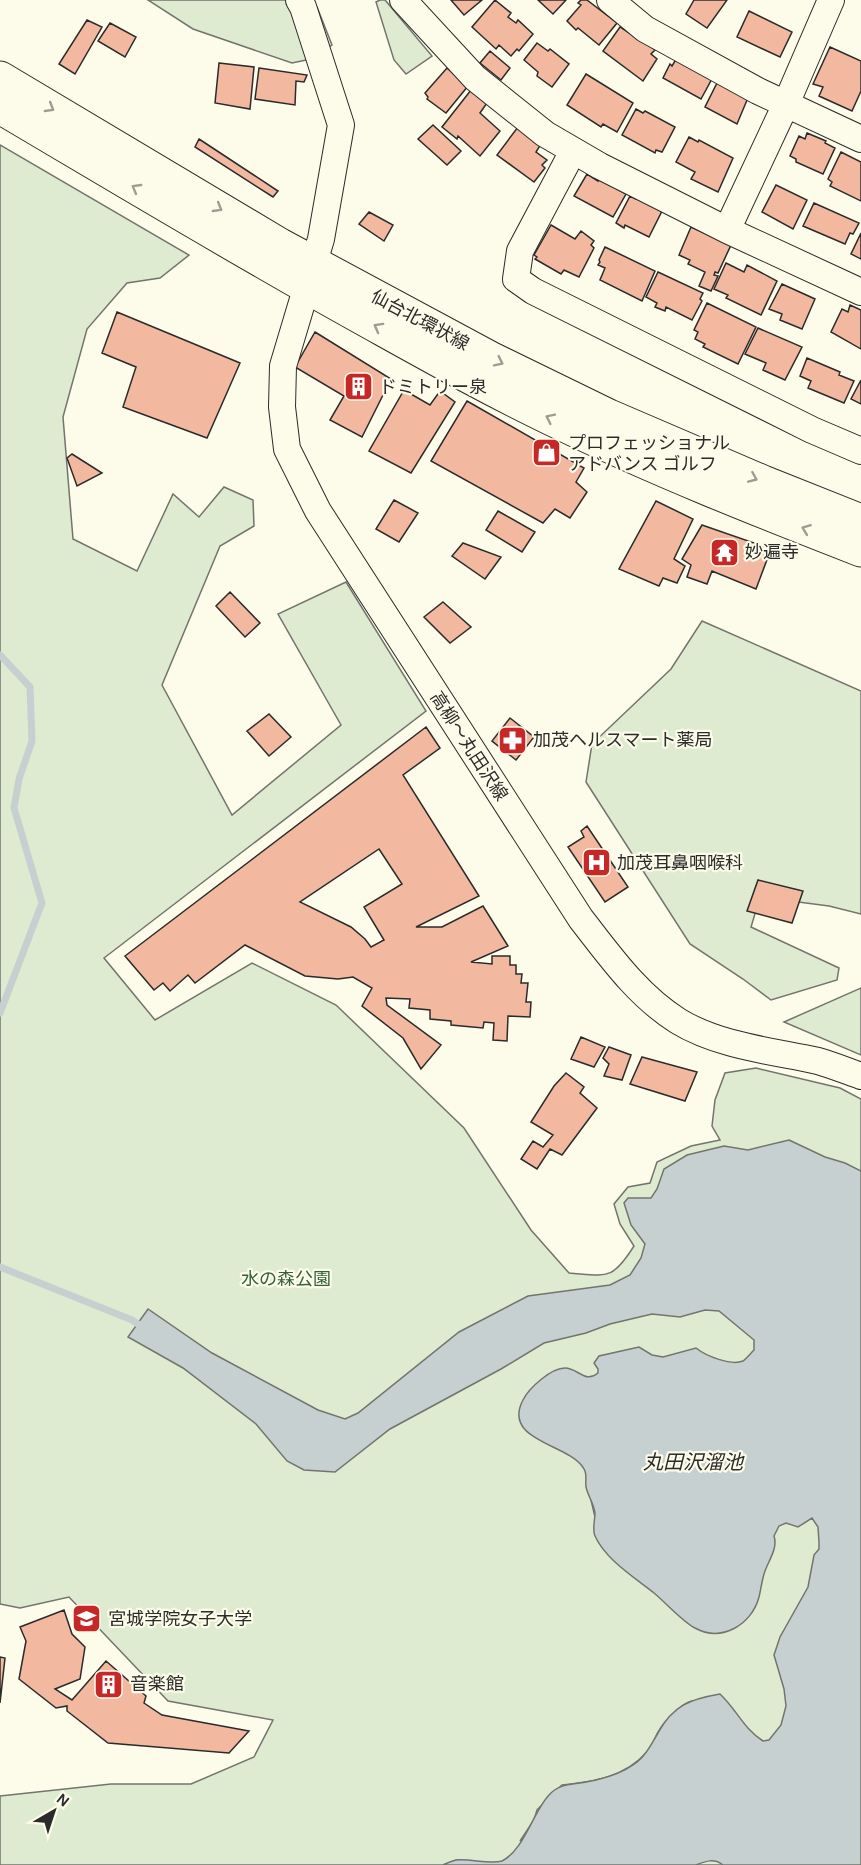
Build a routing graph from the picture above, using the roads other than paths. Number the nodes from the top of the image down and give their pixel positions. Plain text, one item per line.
1 (299, 0) edge
2 (403, 0) edge
3 (610, 0) edge
4 (831, 0) edge
5 (0, 78) edge
6 (786, 104) junction
7 (0, 107) edge
8 (861, 139) edge
9 (573, 151) junction
10 (727, 230) junction
11 (309, 275) junction
12 (861, 292) edge
13 (861, 451) edge
14 (861, 521) edge
15 (861, 550) edge
16 (861, 1076) edge

1 - 11 street, 高柳～丸田沢線
2 - 9 street
3 - 6 street
4 - 6 street
5 -> 11 main road, 仙台北環状線
6 - 8 street
6 - 10 street
11 -> 7 main road, 仙台北環状線
9 - 10 street
9 - 13 street
10 - 12 street
11 -> 14 main road, 仙台北環状線
15 -> 11 main road, 仙台北環状線
11 - 16 street, 高柳～丸田沢線

